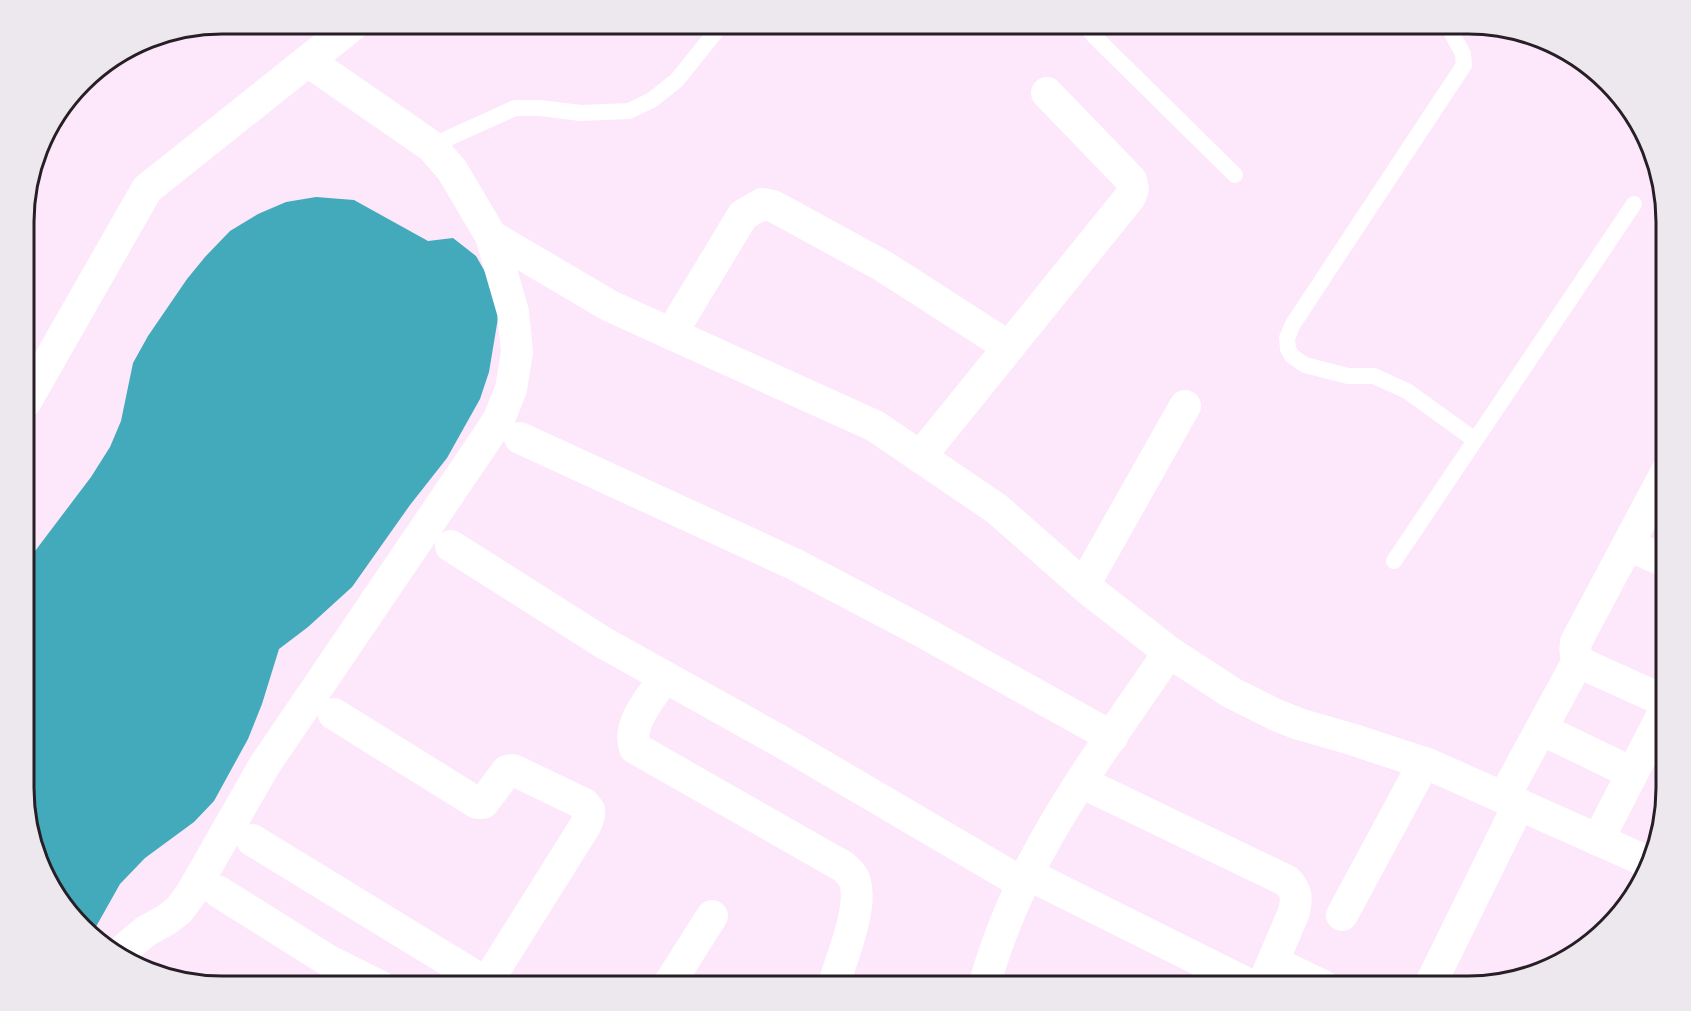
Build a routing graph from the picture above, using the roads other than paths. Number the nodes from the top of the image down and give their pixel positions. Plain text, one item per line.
1 (340, 35) edge
2 (713, 35) edge
3 (1093, 35) edge
4 (1453, 35) edge
5 (308, 61) junction
6 (1047, 93) dead end
7 (431, 146) junction
8 (1235, 175) dead end
9 (1634, 204) dead end
10 (491, 236) junction
11 (671, 333) junction
12 (1009, 347) junction
13 (35, 385) edge
14 (1185, 406) dead end
15 (520, 438) dead end
16 (1475, 440) junction
17 (920, 457) junction
18 (1656, 490) edge
19 (1628, 545) junction
20 (451, 546) dead end
21 (1656, 558) edge
22 (1394, 561) dead end
23 (1084, 585) junction
24 (1169, 652) junction
25 (1578, 661) junction
26 (664, 677) junction
27 (1656, 699) edge
28 (334, 714) dead end
29 (1656, 726) edge
30 (1541, 729) junction
31 (1112, 737) junction
32 (1424, 763) junction
33 (1632, 773) junction
34 (1082, 782) junction
35 (1511, 800) junction
36 (252, 840) dead end
37 (1598, 840) junction
38 (1642, 859) edge
39 (1025, 878) junction
40 (219, 892) dead end
41 (1341, 915) dead end
42 (712, 916) dead end
43 (126, 949) edge
44 (1267, 975) edge
45 (359, 976) edge
46 (471, 976) edge
47 (491, 976) edge
48 (674, 976) edge
49 (836, 976) edge
50 (987, 976) edge
51 (1231, 976) edge
52 (1435, 976) edge

1 - 5 street
2 - 7 lane
3 - 8 lane
4 - 16 lane
5 - 7 street
5 - 13 street
6 - 12 street
7 - 10 street
9 - 16 lane
10 - 11 street
10 - 43 street
11 - 12 street
11 - 17 street
12 - 17 street
14 - 23 street
15 - 31 street
16 - 22 lane
17 - 23 street
18 - 19 street
19 - 21 street
19 - 25 street
20 - 26 street
23 - 24 street
24 - 31 street
24 - 32 street
25 - 27 street
25 - 30 street
26 - 39 street
26 - 49 street
28 - 47 street
29 - 33 street
30 - 33 street
30 - 35 street
31 - 34 street
32 - 35 street
32 - 41 street
33 - 37 street
34 - 39 street
34 - 44 street
35 - 37 street
35 - 52 street
36 - 46 street
37 - 38 street
39 - 50 street
39 - 51 street
40 - 45 street
42 - 48 street

